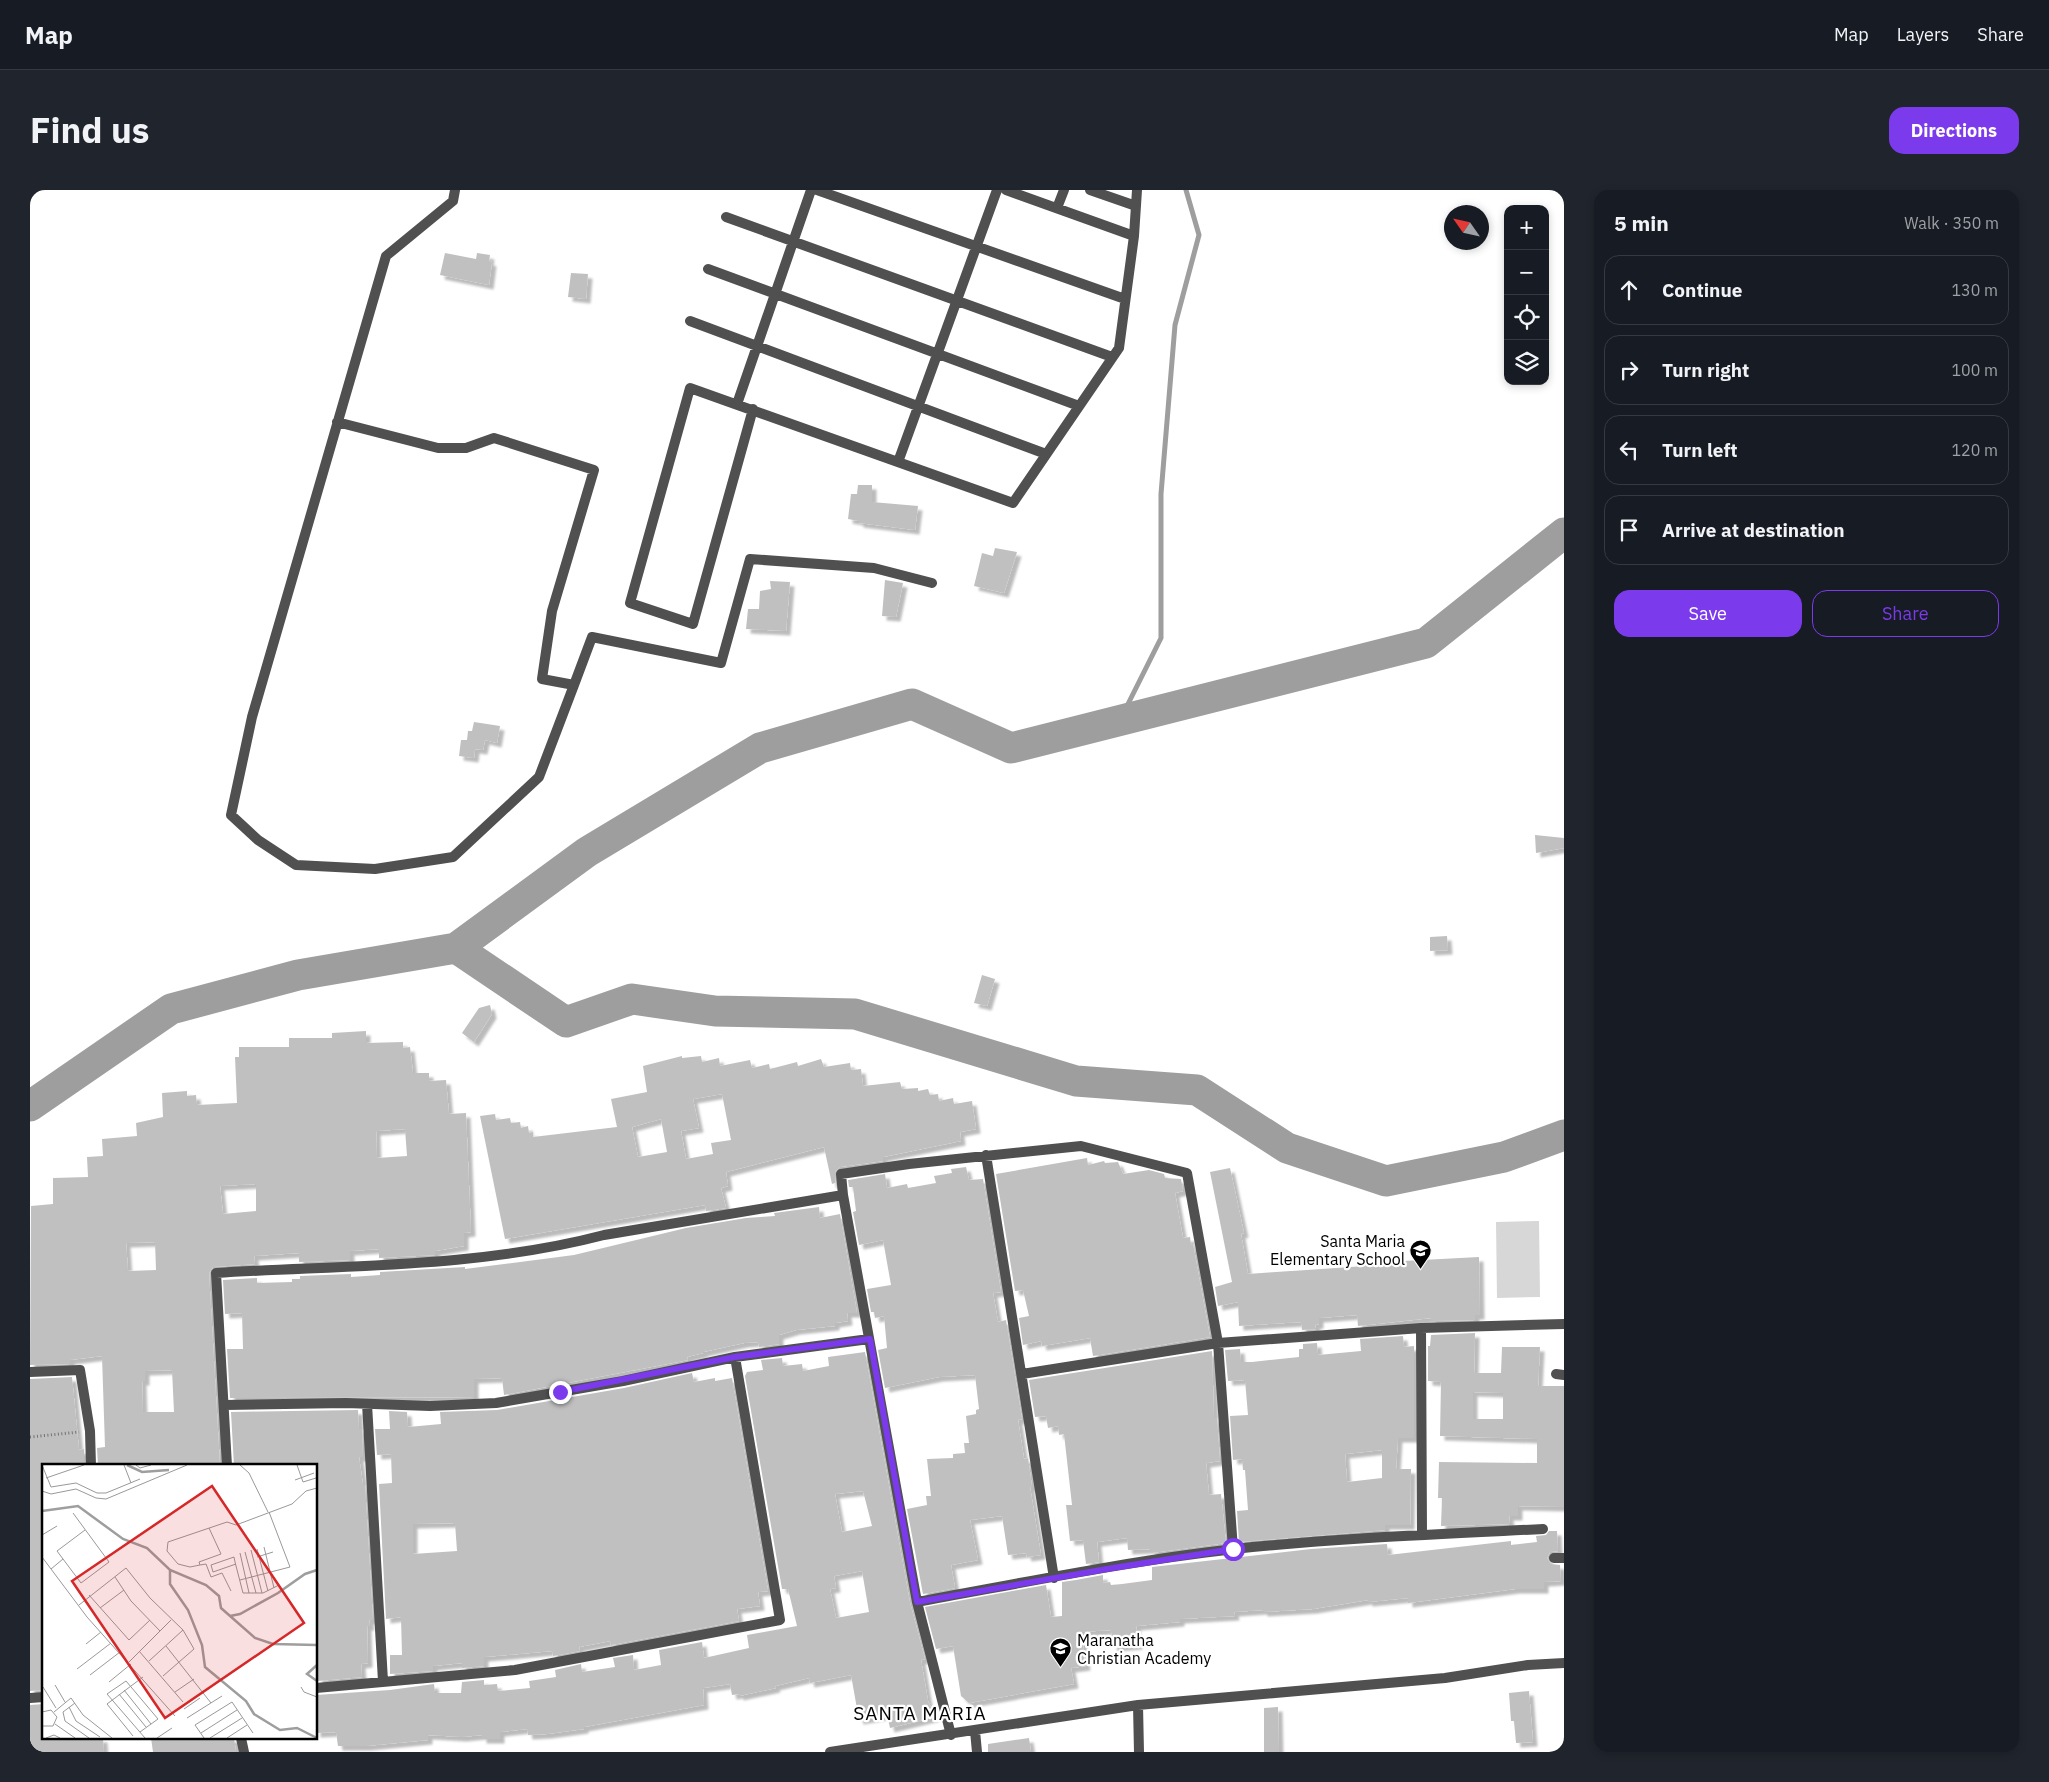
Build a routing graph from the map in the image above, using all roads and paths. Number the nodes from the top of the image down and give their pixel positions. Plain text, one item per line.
1 (455, 190) edge
2 (811, 190) edge
3 (817, 190) edge
4 (997, 190) edge
5 (1006, 190) edge
6 (1064, 190) edge
7 (1092, 190) edge
8 (1137, 190) edge
9 (1136, 206) junction
10 (1057, 208) junction
11 (726, 217) dead end
12 (1134, 236) junction
13 (793, 241) junction
14 (976, 246) junction
15 (708, 269) dead end
16 (775, 294) junction
17 (1125, 299) junction
18 (957, 300) junction
19 (690, 321) dead end
20 (757, 346) junction
21 (937, 354) junction
22 (1112, 357) junction
23 (738, 404) junction
24 (1079, 406) junction
25 (918, 407) junction
26 (753, 409) junction
27 (338, 422) junction
28 (1046, 454) junction
29 (898, 462) junction
30 (932, 583) dead end
31 (574, 685) junction
32 (986, 1155) junction
33 (843, 1195) junction
34 (1564, 1324) edge
35 (1421, 1328) junction
36 (870, 1339) junction
37 (1218, 1343) junction
38 (735, 1357) junction
39 (30, 1372) edge
40 (1022, 1374) junction
41 (225, 1404) junction
42 (367, 1404) junction
43 (90, 1431) junction
44 (30, 1437) edge
45 (91, 1464) edge
46 (227, 1464) edge
47 (1543, 1529) dead end
48 (1422, 1535) junction
49 (1233, 1549) junction
50 (1054, 1578) junction
51 (917, 1602) junction
52 (1564, 1663) edge
53 (383, 1681) junction
54 (318, 1688) edge
55 (1138, 1705) junction
56 (975, 1731) junction
57 (951, 1735) junction
58 (830, 1752) edge
59 (977, 1752) edge
60 (1139, 1752) edge

1 - 27 street
2 - 13 street
3 - 14 street
4 - 14 street
5 - 10 street
6 - 10 street
7 - 9 street
8 - 9 street
9 - 12 street
10 - 12 street
11 - 13 street
12 - 17 street
13 - 16 street
13 - 18 street
14 - 17 street
14 - 18 street
15 - 16 street
16 - 20 street
16 - 21 street
17 - 22 street
18 - 21 street
18 - 22 street
19 - 20 street
20 - 23 street
20 - 25 street
21 - 24 street
21 - 25 street
22 - 24 street
23 - 26 street
23 - 26 street
24 - 28 street
25 - 28 street
25 - 29 street
26 - 29 street
27 - 31 street
27 - 31 street
28 - 29 street
30 - 31 street
32 - 33 street
32 - 37 street
32 - 40 street
33 - 36 street
33 - 41 street
34 - 35 street
35 - 37 street
35 - 48 street
36 - 38 street
36 - 51 street
37 - 40 street
37 - 49 street
38 - 42 street
38 - 53 street
39 - 43 street
40 - 50 street
41 - 42 street
41 - 46 street
42 - 53 street
43 - 44 path
43 - 45 street
47 - 48 street
48 - 49 street
49 - 50 street
50 - 51 street
51 - 57 street
52 - 55 street
53 - 54 street
55 - 56 street
55 - 60 street
56 - 57 street
56 - 59 street
57 - 58 street

